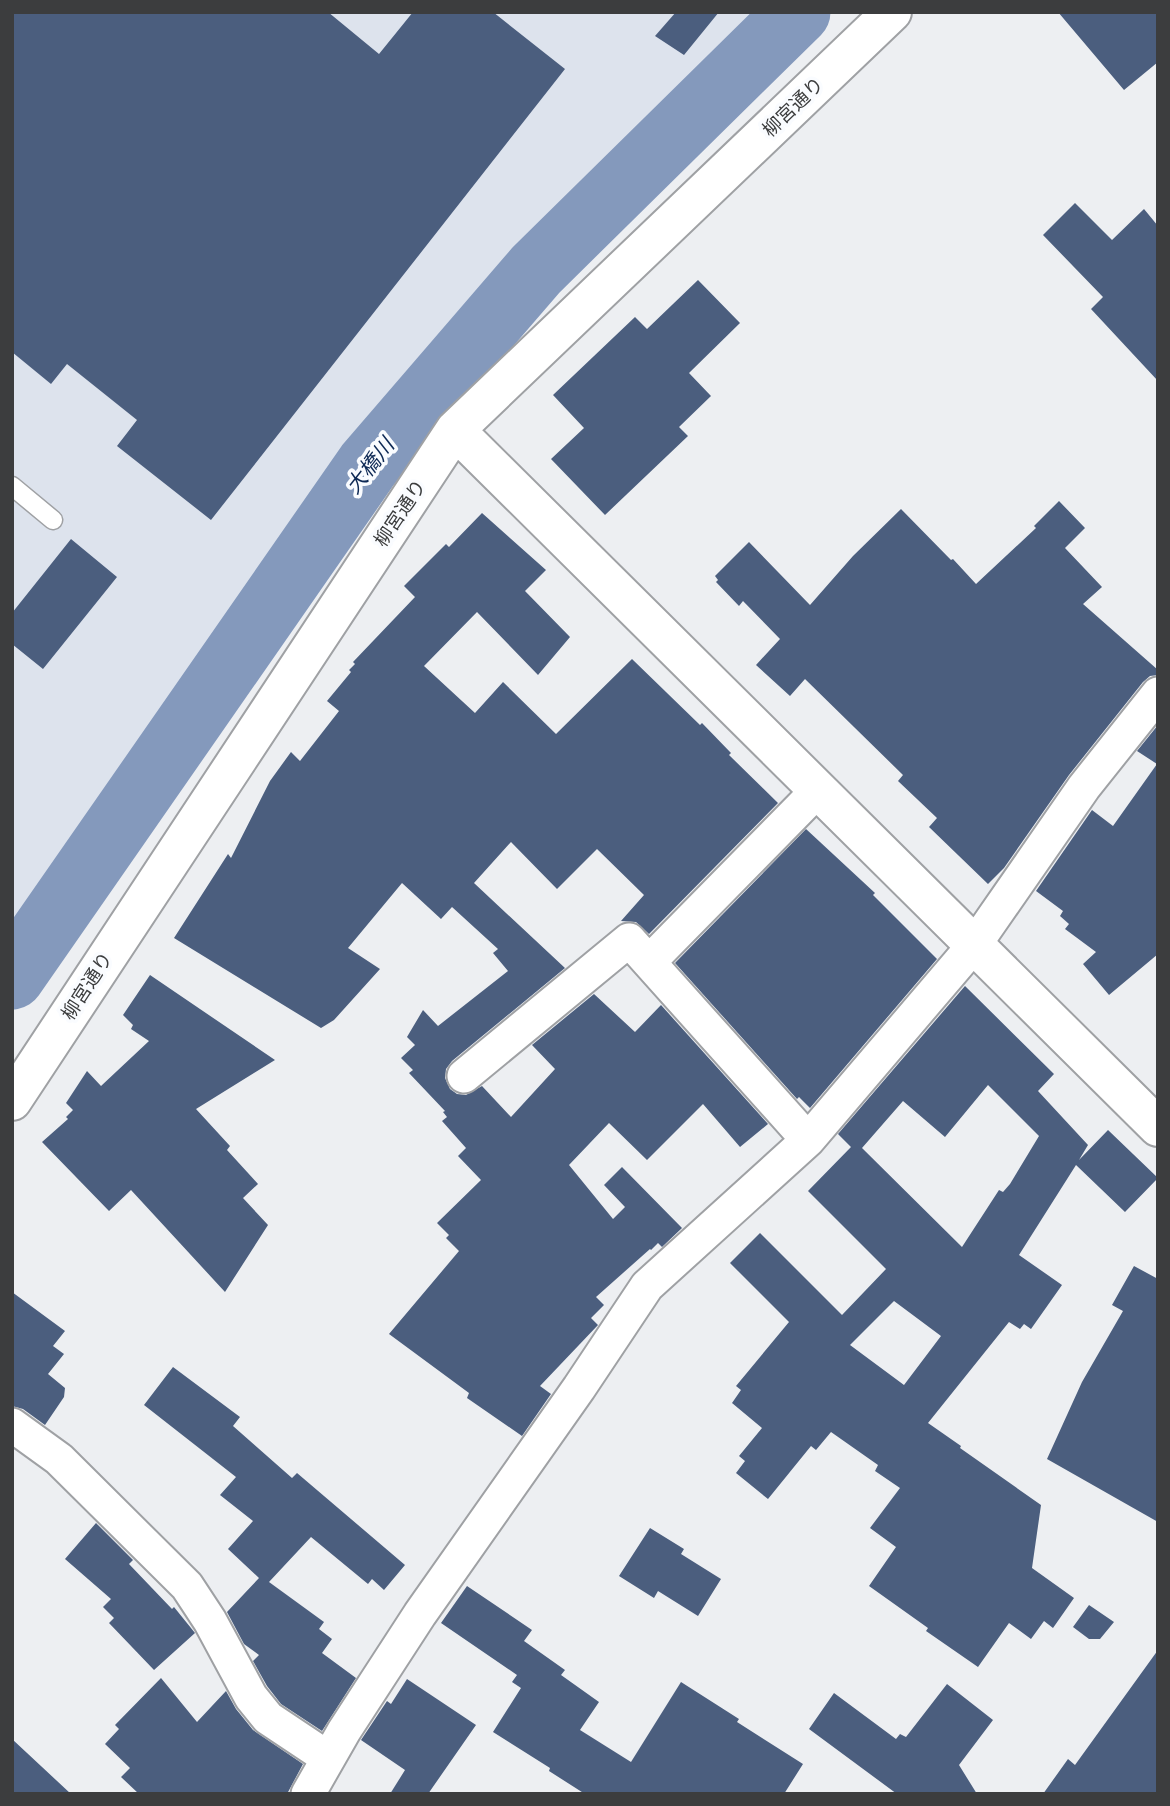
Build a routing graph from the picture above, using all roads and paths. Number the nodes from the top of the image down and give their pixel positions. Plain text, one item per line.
1 (892, 12) edge
2 (455, 430) junction
3 (12, 486) edge
4 (53, 520) dead end
5 (1158, 694) edge
6 (818, 790) junction
7 (975, 943) junction
8 (649, 962) junction
9 (464, 1076) dead end
10 (12, 1101) edge
11 (1158, 1127) edge
12 (808, 1140) junction
13 (12, 1425) edge
14 (328, 1758) junction
15 (308, 1794) edge

1 - 2 street, 柳宮通り
2 - 6 street
2 - 10 street, 柳宮通り
3 - 4 lane
5 - 7 street
6 - 7 street
6 - 8 street
7 - 11 street
7 - 12 street
8 - 9 street
8 - 12 street
12 - 14 street
13 - 14 street
14 - 15 street

